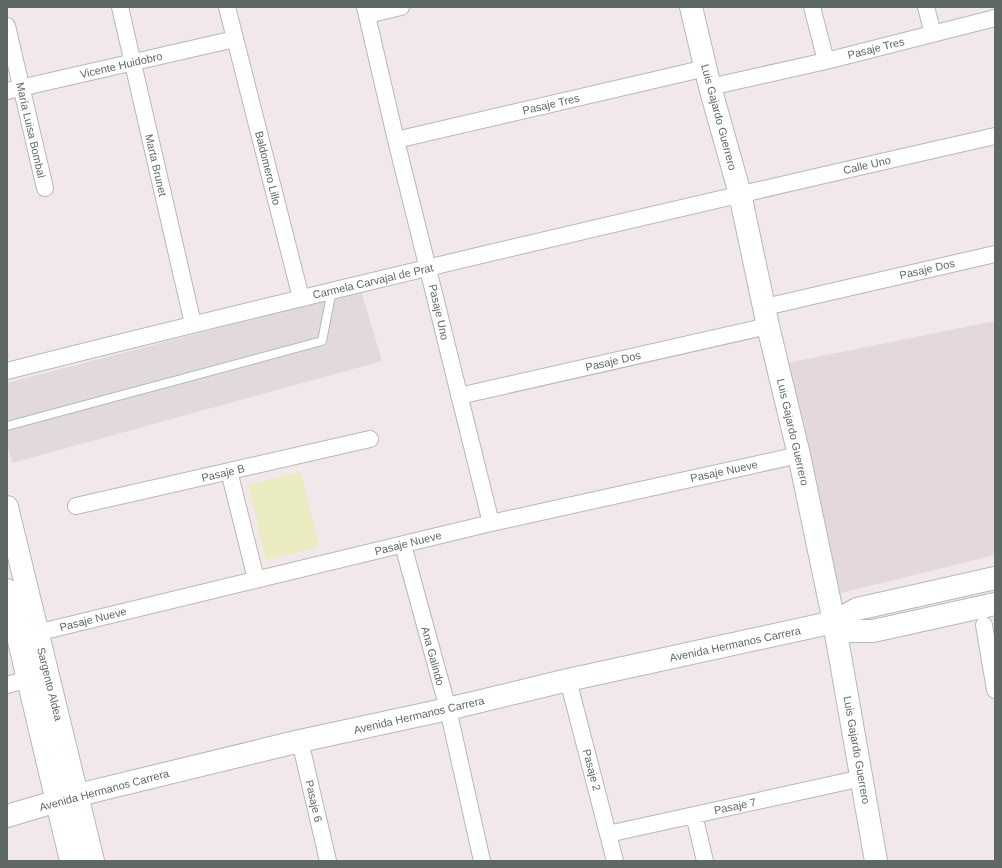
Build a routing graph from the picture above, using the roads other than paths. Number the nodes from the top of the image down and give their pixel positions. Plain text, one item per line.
1 (120, 7) edge
2 (227, 7) edge
3 (401, 7) edge
4 (691, 7) edge
5 (812, 7) edge
6 (926, 7) edge
7 (366, 11) edge
8 (995, 18) edge
9 (7, 26) edge
10 (933, 34) junction
11 (234, 39) junction
12 (826, 61) junction
13 (132, 62) junction
14 (708, 77) junction
15 (14, 89) edge
16 (995, 136) edge
17 (396, 140) junction
18 (45, 188) dead end
19 (740, 194) junction
20 (995, 254) edge
21 (428, 268) junction
22 (332, 290) junction
23 (301, 298) junction
24 (766, 316) junction
25 (193, 324) junction
26 (7, 371) edge
27 (459, 396) junction
28 (7, 426) edge
29 (370, 439) dead end
30 (799, 455) junction
31 (229, 471) junction
32 (76, 506) dead end
33 (7, 507) edge
34 (491, 523) junction
35 (403, 545) junction
36 (995, 578) edge
37 (256, 579) junction
38 (7, 590) edge
39 (995, 604) edge
40 (834, 622) junction
41 (984, 625) dead end
42 (28, 635) junction
43 (28, 679) junction
44 (568, 680) junction
45 (7, 685) edge
46 (995, 690) edge
47 (448, 709) junction
48 (300, 741) junction
49 (862, 778) junction
50 (78, 795) junction
51 (57, 801) junction
52 (694, 815) junction
53 (7, 816) edge
54 (608, 834) junction
55 (71, 861) edge
56 (93, 861) edge
57 (328, 861) edge
58 (482, 861) edge
59 (615, 861) edge
60 (705, 861) edge
61 (876, 861) edge

1 - 13 street, Marta Brunet
2 - 11 street, Baldomero Lillo
3 - 7 street
4 - 14 street, Luis Gajardo Guerrero
5 - 12 street
6 - 10 street
7 - 17 street, Pasaje Uno
8 - 10 street, Pasaje Tres
9 - 15 street, María Luisa Bombal
10 - 12 street, Pasaje Tres
11 - 13 street, Vicente Huidobro
11 - 23 street, Baldomero Lillo
12 - 14 street, Pasaje Tres
13 - 15 street, Vicente Huidobro
13 - 25 street, Marta Brunet
14 - 17 street, Pasaje Tres
14 - 19 street, Luis Gajardo Guerrero
15 - 18 street, María Luisa Bombal
16 - 19 street, Calle Uno
17 - 21 street, Pasaje Uno
19 - 21 street, Carmela Carvajal de Prat
19 - 24 street, Luis Gajardo Guerrero
20 - 24 street, Pasaje Dos
21 - 22 street, Carmela Carvajal de Prat
21 - 27 street, Pasaje Uno
22 - 23 street, Carmela Carvajal de Prat
22 - 28 lane
23 - 25 street, Carmela Carvajal de Prat
24 - 27 street, Pasaje Dos
24 - 30 street, Luis Gajardo Guerrero
25 - 26 street, Carmela Carvajal de Prat
27 - 34 street, Pasaje Uno
29 - 31 street, Pasaje B
30 - 34 street, Pasaje Nueve
30 - 40 street, Luis Gajardo Guerrero
31 - 32 street, Pasaje B
31 - 37 street
33 - 42 street, Sargento Aldea
34 - 35 street, Pasaje Nueve
35 - 37 street, Pasaje Nueve
35 - 47 street, Ana Galindo
36 - 40 street, Avenida Hermanos Carrera
37 - 42 street, Pasaje Nueve
38 - 42 street, Sargento Aldea
39 - 40 street
40 - 44 street, Avenida Hermanos Carrera
40 - 49 street, Luis Gajardo Guerrero
41 - 46 street
42 - 43 street, Sargento Aldea
42 - 50 street, Sargento Aldea
43 - 45 street
43 - 51 street, Sargento Aldea
44 - 47 street, Avenida Hermanos Carrera
44 - 54 street, Pasaje 2
47 - 48 street, Avenida Hermanos Carrera
47 - 58 street, Ana Galindo
48 - 50 street, Avenida Hermanos Carrera
48 - 57 street, Pasaje 6
49 - 52 street, Pasaje 7
49 - 61 street, Luis Gajardo Guerrero
50 - 51 street, Avenida Hermanos Carrera
50 - 56 street, Sargento Aldea
51 - 53 street, Avenida Hermanos Carrera
51 - 55 street, Sargento Aldea
52 - 54 street, Pasaje 7
52 - 60 street
54 - 59 street, Pasaje 2

